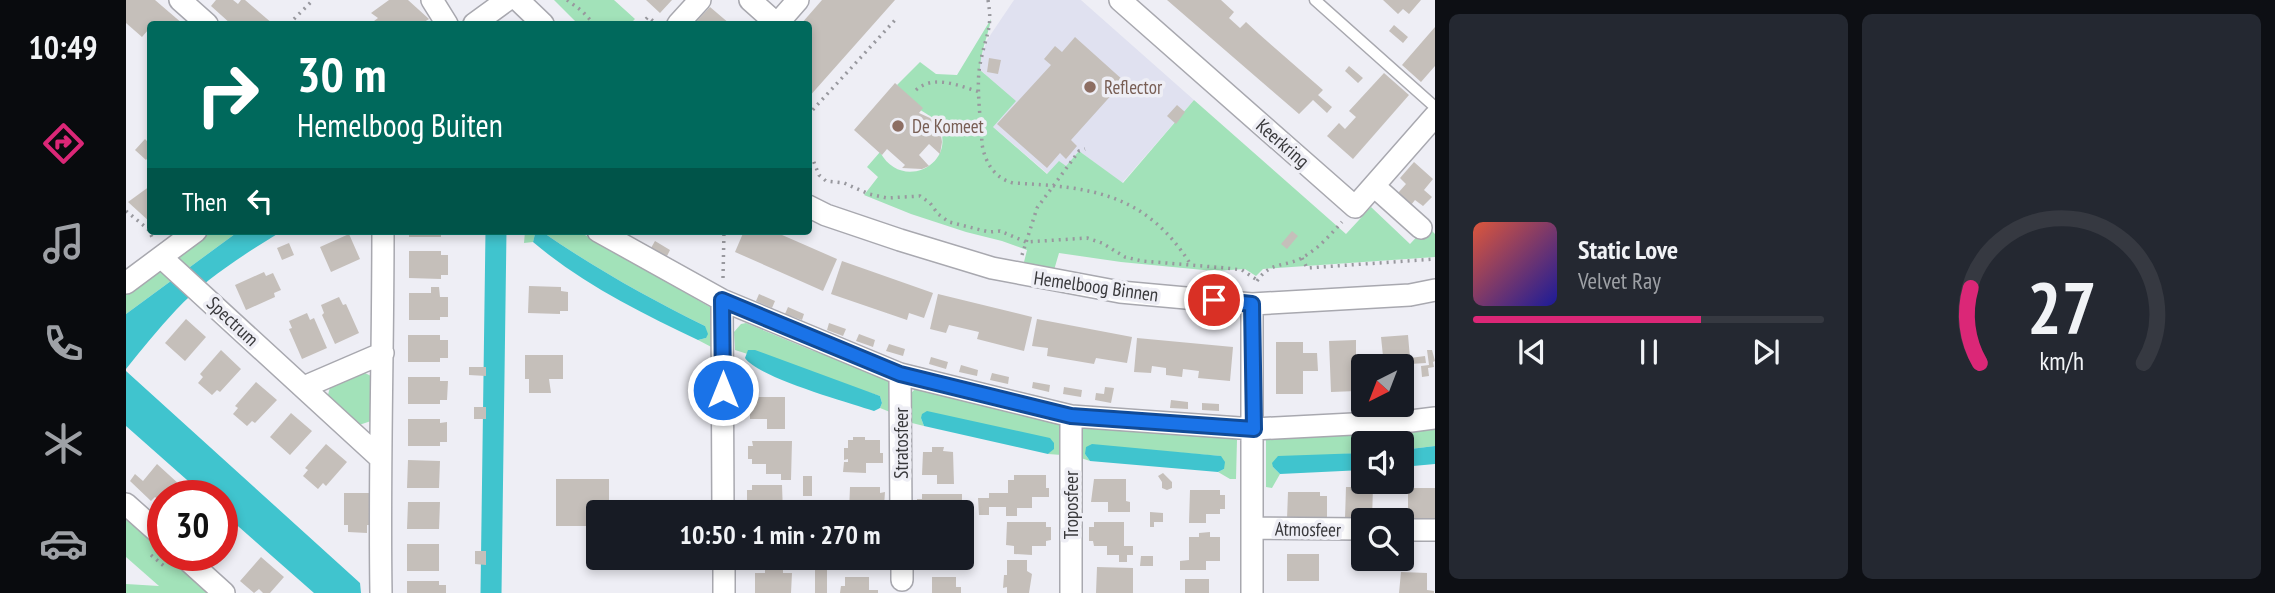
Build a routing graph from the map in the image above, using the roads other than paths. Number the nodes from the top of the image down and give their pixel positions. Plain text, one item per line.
1 (180, 0) edge
2 (432, 0) edge
3 (507, 0) edge
4 (518, 0) edge
5 (700, 0) edge
6 (750, 0) edge
7 (798, 0) edge
8 (1120, 0) edge
9 (1315, 0) edge
10 (204, 21) edge
11 (445, 21) edge
12 (478, 21) edge
13 (540, 21) edge
14 (681, 21) edge
15 (774, 21) edge
16 (780, 21) edge
17 (1435, 107) edge
18 (1435, 116) edge
19 (1374, 186) junction
20 (812, 208) edge
21 (1421, 228) dead end
22 (190, 235) edge
23 (383, 235) edge
24 (605, 235) edge
25 (161, 257) junction
26 (126, 283) edge
27 (1435, 290) edge
28 (722, 300) junction
29 (1252, 304) junction
30 (383, 353) junction
31 (900, 374) junction
32 (304, 387) junction
33 (1071, 416) junction
34 (1435, 418) edge
35 (1254, 429) junction
36 (379, 457) junction
37 (723, 500) edge
38 (901, 500) edge
39 (126, 504) edge
40 (1252, 528) junction
41 (1351, 529) edge
42 (1414, 530) edge
43 (1435, 530) edge
44 (147, 534) edge
45 (724, 570) edge
46 (902, 570) edge
47 (190, 571) edge
48 (902, 580) dead end
49 (224, 593) edge
50 (381, 593) edge
51 (724, 593) edge
52 (1071, 593) edge
53 (1252, 593) edge

1 - 10 street
2 - 11 street
3 - 12 street
4 - 13 street
5 - 14 street
6 - 15 street
7 - 16 street
8 - 19 street, Keerkring
9 - 17 lane
18 - 19 street
19 - 21 street
20 - 29 street, Hemelboog Binnen
22 - 25 street
23 - 30 street
24 - 28 street
25 - 26 street
25 - 32 street, Spectrum
27 - 29 street, Hemelboog Binnen
28 - 31 street
28 - 37 street
29 - 35 street, Atmosfeer
30 - 32 street
30 - 36 street
31 - 33 street
31 - 38 street, Stratosfeer
32 - 36 street, Spectrum
33 - 35 street
33 - 52 street, Troposfeer
34 - 35 street
35 - 40 street, Atmosfeer
36 - 50 street
39 - 44 street
40 - 41 street, Atmosfeer
40 - 53 street, Atmosfeer
42 - 43 street
45 - 51 street
46 - 48 street
47 - 49 street

